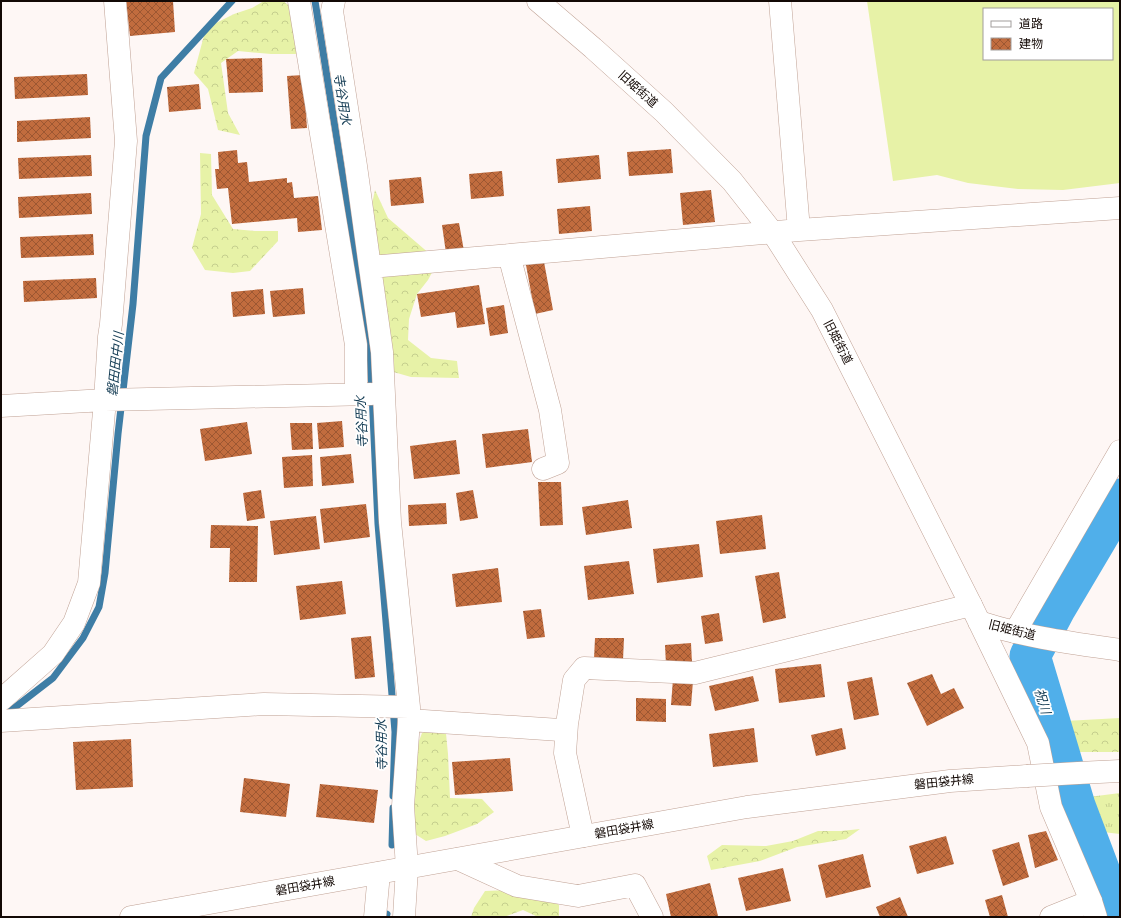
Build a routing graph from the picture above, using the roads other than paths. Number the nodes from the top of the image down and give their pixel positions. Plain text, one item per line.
1 (115, 1) edge
2 (299, 1) edge
3 (334, 1) edge
4 (538, 1) edge
5 (780, 1) edge
6 (1120, 208) edge
7 (799, 230) junction
8 (772, 233) junction
9 (509, 255) junction
10 (370, 267) junction
11 (384, 393) junction
12 (356, 394) junction
13 (105, 400) junction
14 (1, 406) edge
15 (1120, 451) edge
16 (543, 469) dead end
17 (975, 614) junction
18 (1015, 632) junction
19 (1120, 650) edge
20 (1, 700) edge
21 (409, 714) junction
22 (1, 722) edge
23 (567, 724) junction
24 (1120, 770) edge
25 (583, 836) junction
26 (458, 858) junction
27 (407, 868) junction
28 (379, 873) junction
29 (1094, 909) edge
30 (131, 917) edge
31 (375, 917) edge
32 (404, 917) edge
33 (652, 917) edge
34 (1051, 917) edge

1 - 13 street
2 - 12 street
3 - 10 street
4 - 8 street, 旧姫街道
5 - 7 street
6 - 7 street
7 - 8 street
8 - 9 street
8 - 17 street, 旧姫街道
9 - 10 street
9 - 16 street
10 - 11 street
11 - 12 street
11 - 21 street
12 - 13 street
13 - 14 street
13 - 20 street
15 - 18 street
17 - 18 street, 旧姫街道
17 - 23 street
17 - 29 street
18 - 19 street, 旧姫街道
21 - 22 street
21 - 23 street
21 - 27 street
23 - 25 street
24 - 25 street, 磐田袋井線, bridge
25 - 26 street, 磐田袋井線
26 - 27 street, 磐田袋井線
26 - 33 street
27 - 28 street, 磐田袋井線
27 - 32 street
28 - 30 street, 磐田袋井線
28 - 31 street
29 - 34 street

